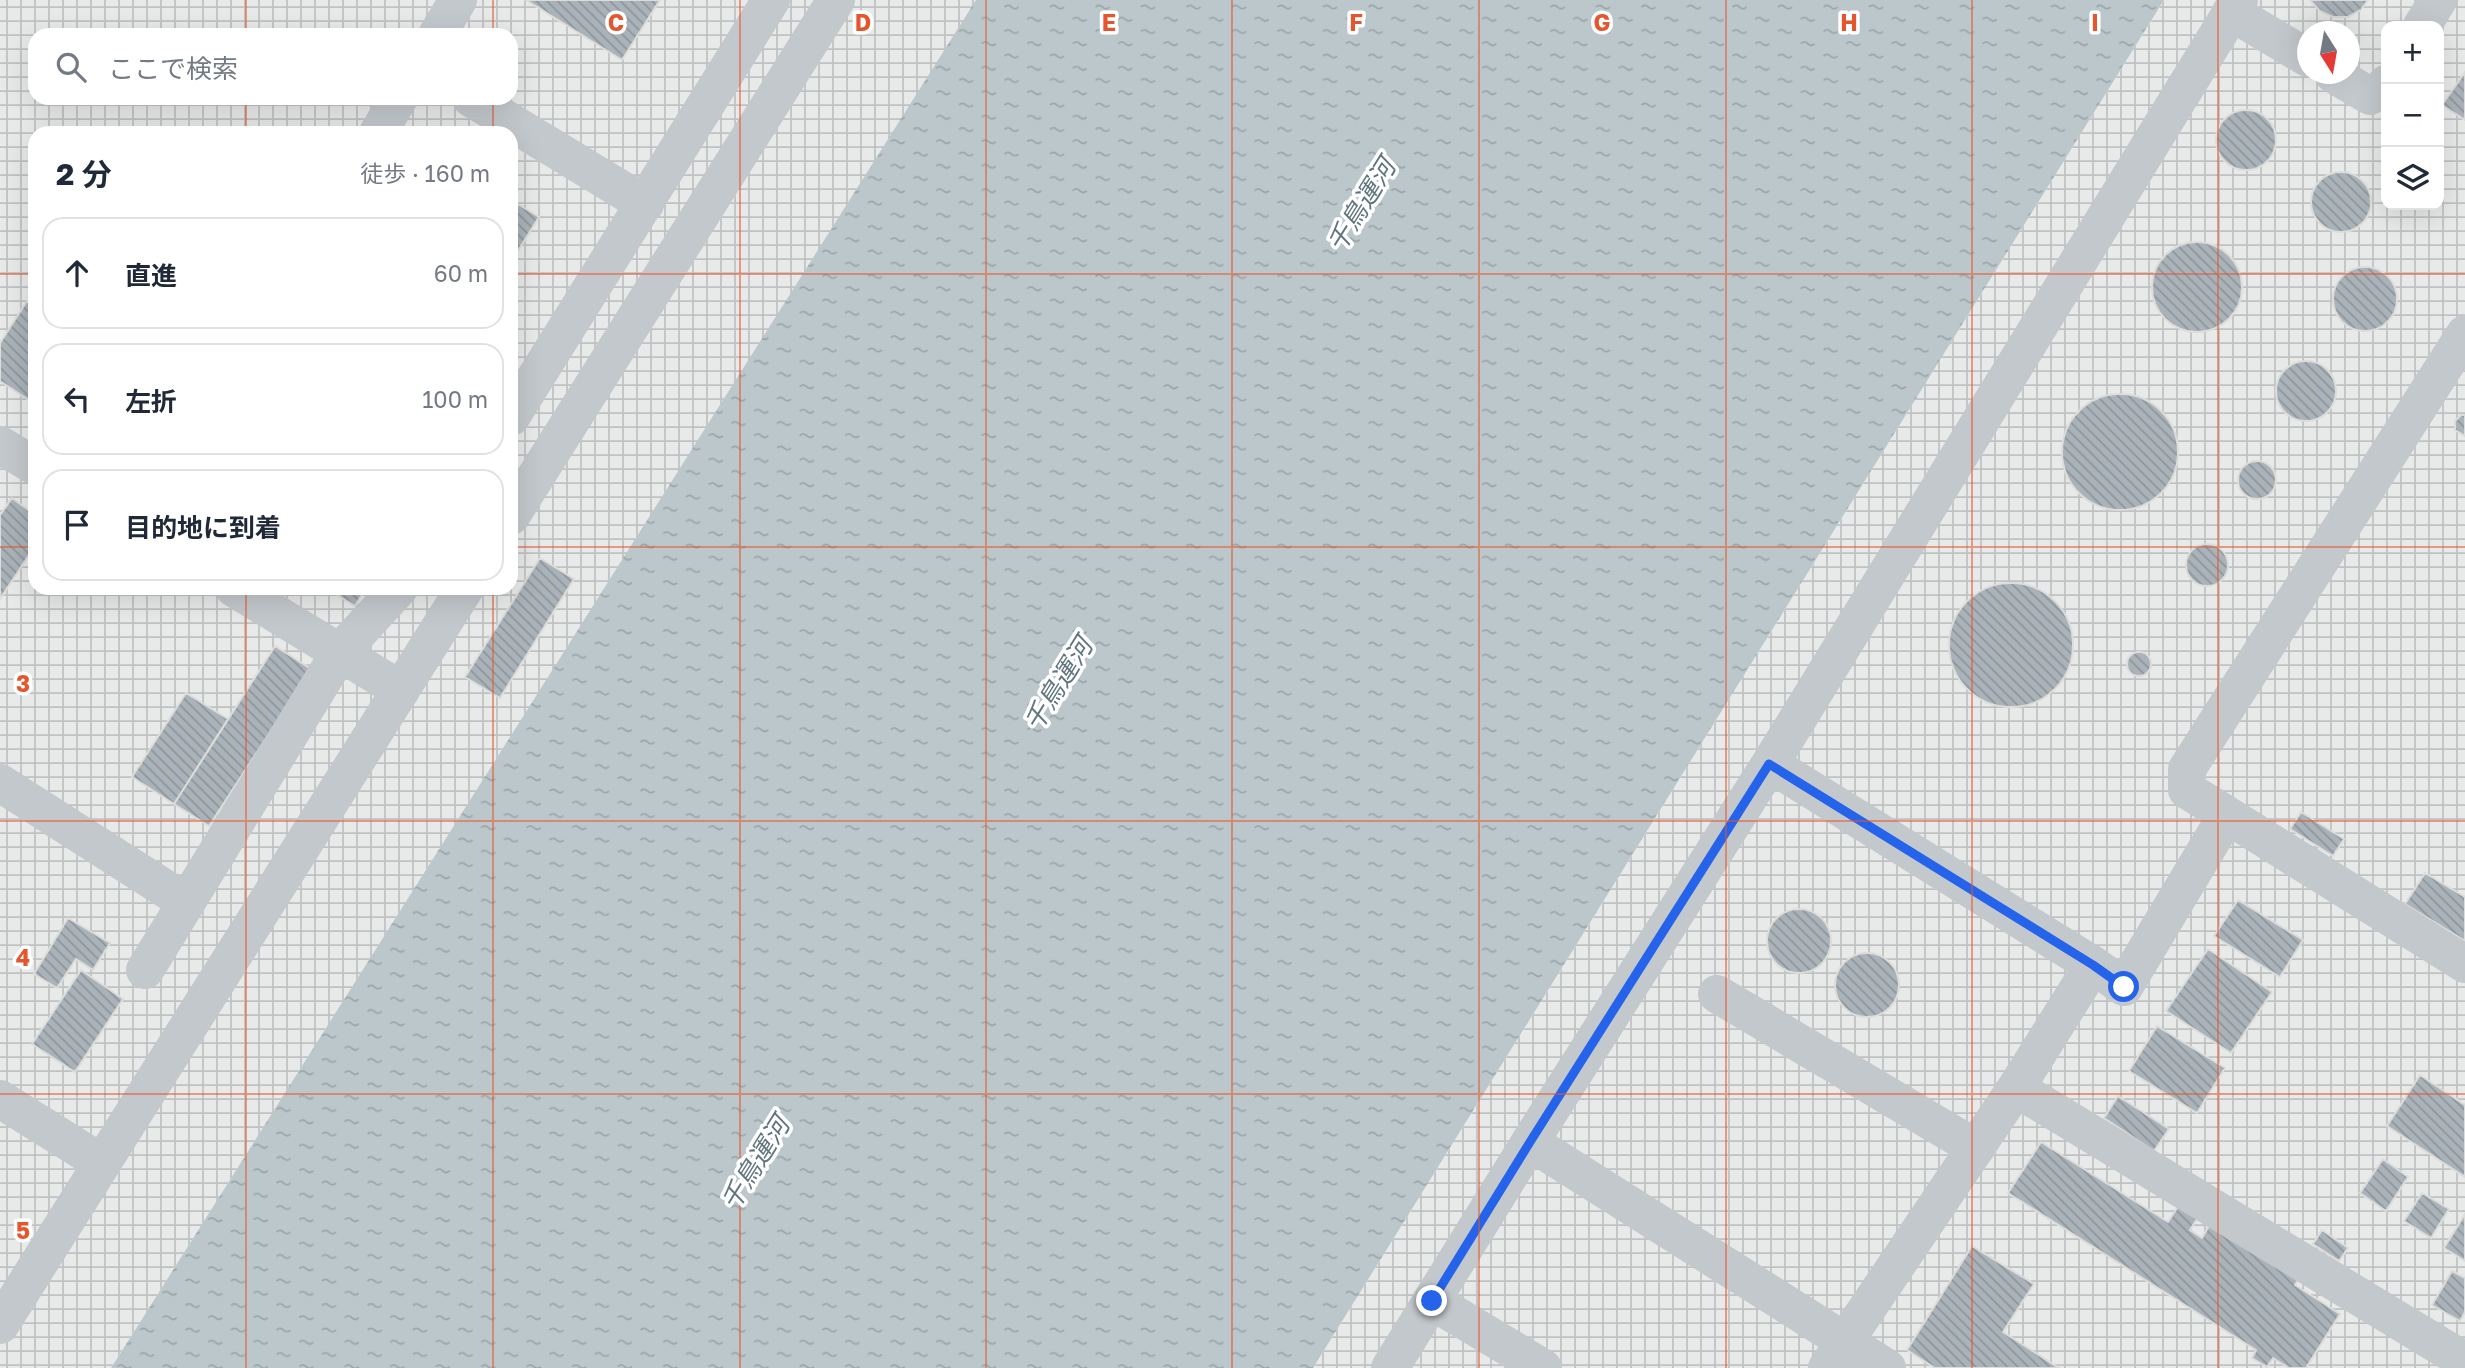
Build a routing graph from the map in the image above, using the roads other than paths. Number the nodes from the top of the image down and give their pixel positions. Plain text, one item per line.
1 (458, 0) edge
2 (771, 0) edge
3 (836, 0) edge
4 (2438, 0) edge
5 (2235, 6) edge
6 (2424, 21) edge
7 (441, 28) edge
8 (2297, 50) edge
9 (2350, 84) edge
10 (2381, 90) edge
11 (395, 105) edge
12 (482, 105) edge
13 (382, 126) edge
14 (517, 126) edge
15 (518, 127) edge
16 (645, 204) junction
17 (2465, 334) edge
18 (518, 406) edge
19 (0, 445) edge
20 (28, 462) edge
21 (518, 505) edge
22 (245, 595) edge
23 (393, 595) edge
24 (462, 595) edge
25 (340, 653) junction
26 (401, 690) junction
27 (1769, 764) junction
28 (0, 783) edge
29 (2228, 815) junction
30 (187, 902) junction
31 (2465, 964) edge
32 (2093, 965) junction
33 (145, 970) dead end
34 (1717, 994) dead end
35 (2016, 1088) junction
36 (0, 1099) edge
37 (1530, 1142) junction
38 (1976, 1148) junction
39 (102, 1163) junction
40 (1432, 1301) junction
41 (0, 1325) edge
42 (1836, 1355) edge
43 (2465, 1361) edge
44 (1390, 1368) edge
45 (1543, 1368) edge
46 (1887, 1368) edge

1 - 7 street
2 - 16 street
3 - 21 street
4 - 6 street
5 - 8 street
5 - 27 street
9 - 10 street
11 - 13 street
12 - 14 street
15 - 16 street
16 - 18 street
17 - 29 street
19 - 20 street
22 - 25 street
23 - 25 street
24 - 26 street
25 - 26 street
25 - 30 street
26 - 39 street
27 - 32 street
27 - 37 street
28 - 30 street
29 - 31 street
29 - 32 street
30 - 33 street
32 - 35 street
34 - 38 street
35 - 38 street
35 - 43 street
36 - 39 street
37 - 40 street
37 - 42 street
38 - 42 street
39 - 41 street
40 - 44 street
40 - 45 street
42 - 46 street

